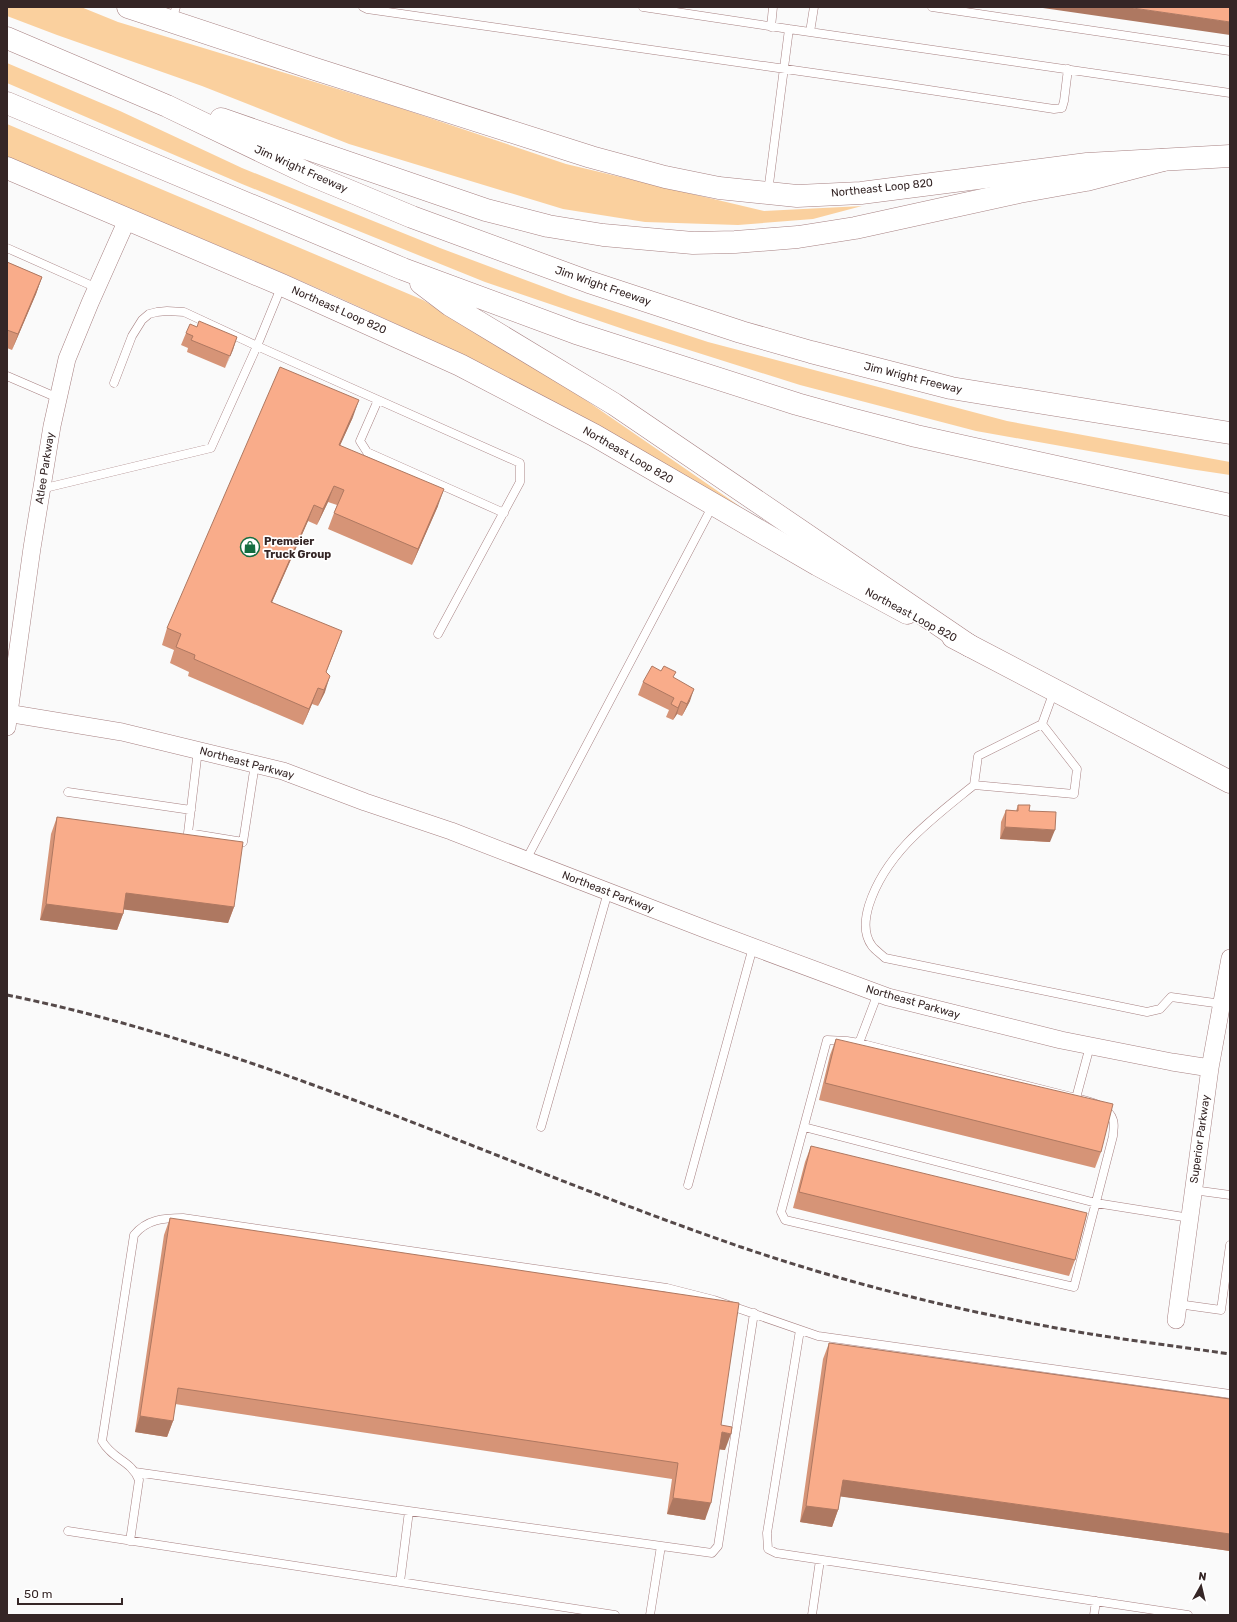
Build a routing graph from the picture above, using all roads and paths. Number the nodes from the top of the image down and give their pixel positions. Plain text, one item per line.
1 (128, 7) edge
2 (363, 7) edge
3 (643, 7) edge
4 (773, 7) edge
5 (814, 7) edge
6 (932, 7) edge
7 (174, 14) edge
8 (771, 26) junction
9 (789, 29) junction
10 (810, 32) junction
11 (7, 38) edge
12 (1230, 51) edge
13 (785, 69) junction
14 (1068, 69) junction
15 (1230, 93) edge
16 (7, 104) edge
17 (167, 106) junction
18 (1230, 156) edge
19 (1163, 160) junction
20 (7, 168) edge
21 (767, 194) junction
22 (127, 220) junction
23 (7, 248) edge
24 (403, 270) junction
25 (282, 285) junction
26 (97, 288) junction
27 (256, 346) junction
28 (7, 376) edge
29 (114, 383) dead end
30 (58, 398) junction
31 (378, 400) junction
32 (1230, 433) edge
33 (41, 489) junction
34 (713, 504) junction
35 (1230, 505) edge
36 (504, 513) junction
37 (438, 634) dead end
38 (970, 646) junction
39 (1054, 691) junction
40 (8, 718) edge
41 (1042, 724) junction
42 (198, 750) junction
43 (255, 764) junction
44 (974, 785) junction
45 (1228, 785) edge
46 (68, 792) dead end
47 (191, 810) junction
48 (526, 860) junction
49 (608, 892) junction
50 (753, 947) junction
51 (1230, 958) edge
52 (878, 993) junction
53 (1222, 1004) junction
54 (859, 1043) junction
55 (1090, 1046) junction
56 (1210, 1068) junction
57 (1076, 1098) junction
58 (541, 1127) dead end
59 (804, 1128) junction
60 (688, 1185) dead end
61 (1193, 1190) junction
62 (1230, 1196) edge
63 (1096, 1203) junction
64 (1190, 1218) junction
65 (1230, 1247) edge
66 (1221, 1310) junction
67 (1177, 1312) joint
68 (1230, 1312) edge
69 (754, 1313) junction
70 (800, 1330) junction
71 (1230, 1394) edge
72 (135, 1472) junction
73 (409, 1511) junction
74 (68, 1531) dead end
75 (130, 1541) junction
76 (661, 1546) junction
77 (820, 1560) junction
78 (400, 1582) junction
79 (1096, 1601) junction
80 (615, 1615) edge
81 (650, 1615) edge
82 (812, 1615) edge
83 (1094, 1615) edge
84 (1188, 1615) edge

1 - 7 main road, Northeast Loop 820
2 - 13 lane
3 - 8 lane
4 - 8 lane
5 - 10 lane
6 - 12 lane
7 - 21 main road, Northeast Loop 820
8 - 9 lane
9 - 10 lane
9 - 13 lane
10 - 14 lane
11 - 17 main road, Jim Wright Freeway
13 - 14 lane
13 - 21 lane
14 - 15 lane
16 - 24 main road
17 - 19 main road
17 - 32 main road, Jim Wright Freeway
18 - 19 main road, Northeast Loop 820
19 - 21 main road, Northeast Loop 820
20 - 22 main road, Northeast Loop 820
22 - 25 main road, Northeast Loop 820
22 - 26 street, Atlee Parkway
23 - 26 lane
24 - 35 main road
24 - 38 main road
25 - 27 lane
25 - 34 main road, Northeast Loop 820
26 - 30 street, Atlee Parkway
27 - 29 lane
27 - 31 lane
27 - 33 lane
28 - 30 lane
30 - 33 street, Atlee Parkway
31 - 36 lane
31 - 36 lane
33 - 40 street, Atlee Parkway
34 - 38 main road, Northeast Loop 820
34 - 48 lane
36 - 37 lane
38 - 39 main road, Northeast Loop 820
39 - 41 lane
39 - 45 main road, Northeast Loop 820
40 - 42 street, Northeast Parkway
41 - 44 lane
41 - 44 lane
42 - 43 street, Northeast Parkway
42 - 47 lane
43 - 47 lane
43 - 48 street, Northeast Parkway
44 - 53 lane
46 - 47 lane
48 - 49 street, Northeast Parkway
49 - 50 street, Northeast Parkway
49 - 58 lane
50 - 52 street, Northeast Parkway
50 - 60 lane
51 - 53 street, Superior Parkway
52 - 54 lane
52 - 55 street, Northeast Parkway
53 - 56 street, Superior Parkway
54 - 57 lane
54 - 59 lane
55 - 56 street, Northeast Parkway
55 - 57 lane
56 - 61 street, Superior Parkway
57 - 63 lane
59 - 63 lane
59 - 63 lane
61 - 62 lane
61 - 64 street, Superior Parkway
63 - 64 lane
64 - 67 street, Superior Parkway
65 - 66 lane
66 - 67 lane
66 - 68 lane
69 - 70 lane
69 - 72 lane
69 - 76 lane
70 - 71 lane
70 - 77 lane
72 - 73 lane
72 - 75 lane
73 - 76 lane
73 - 78 lane
74 - 75 lane
75 - 78 lane
76 - 81 lane
77 - 79 lane
77 - 82 lane
78 - 80 lane
79 - 83 lane
79 - 84 lane

